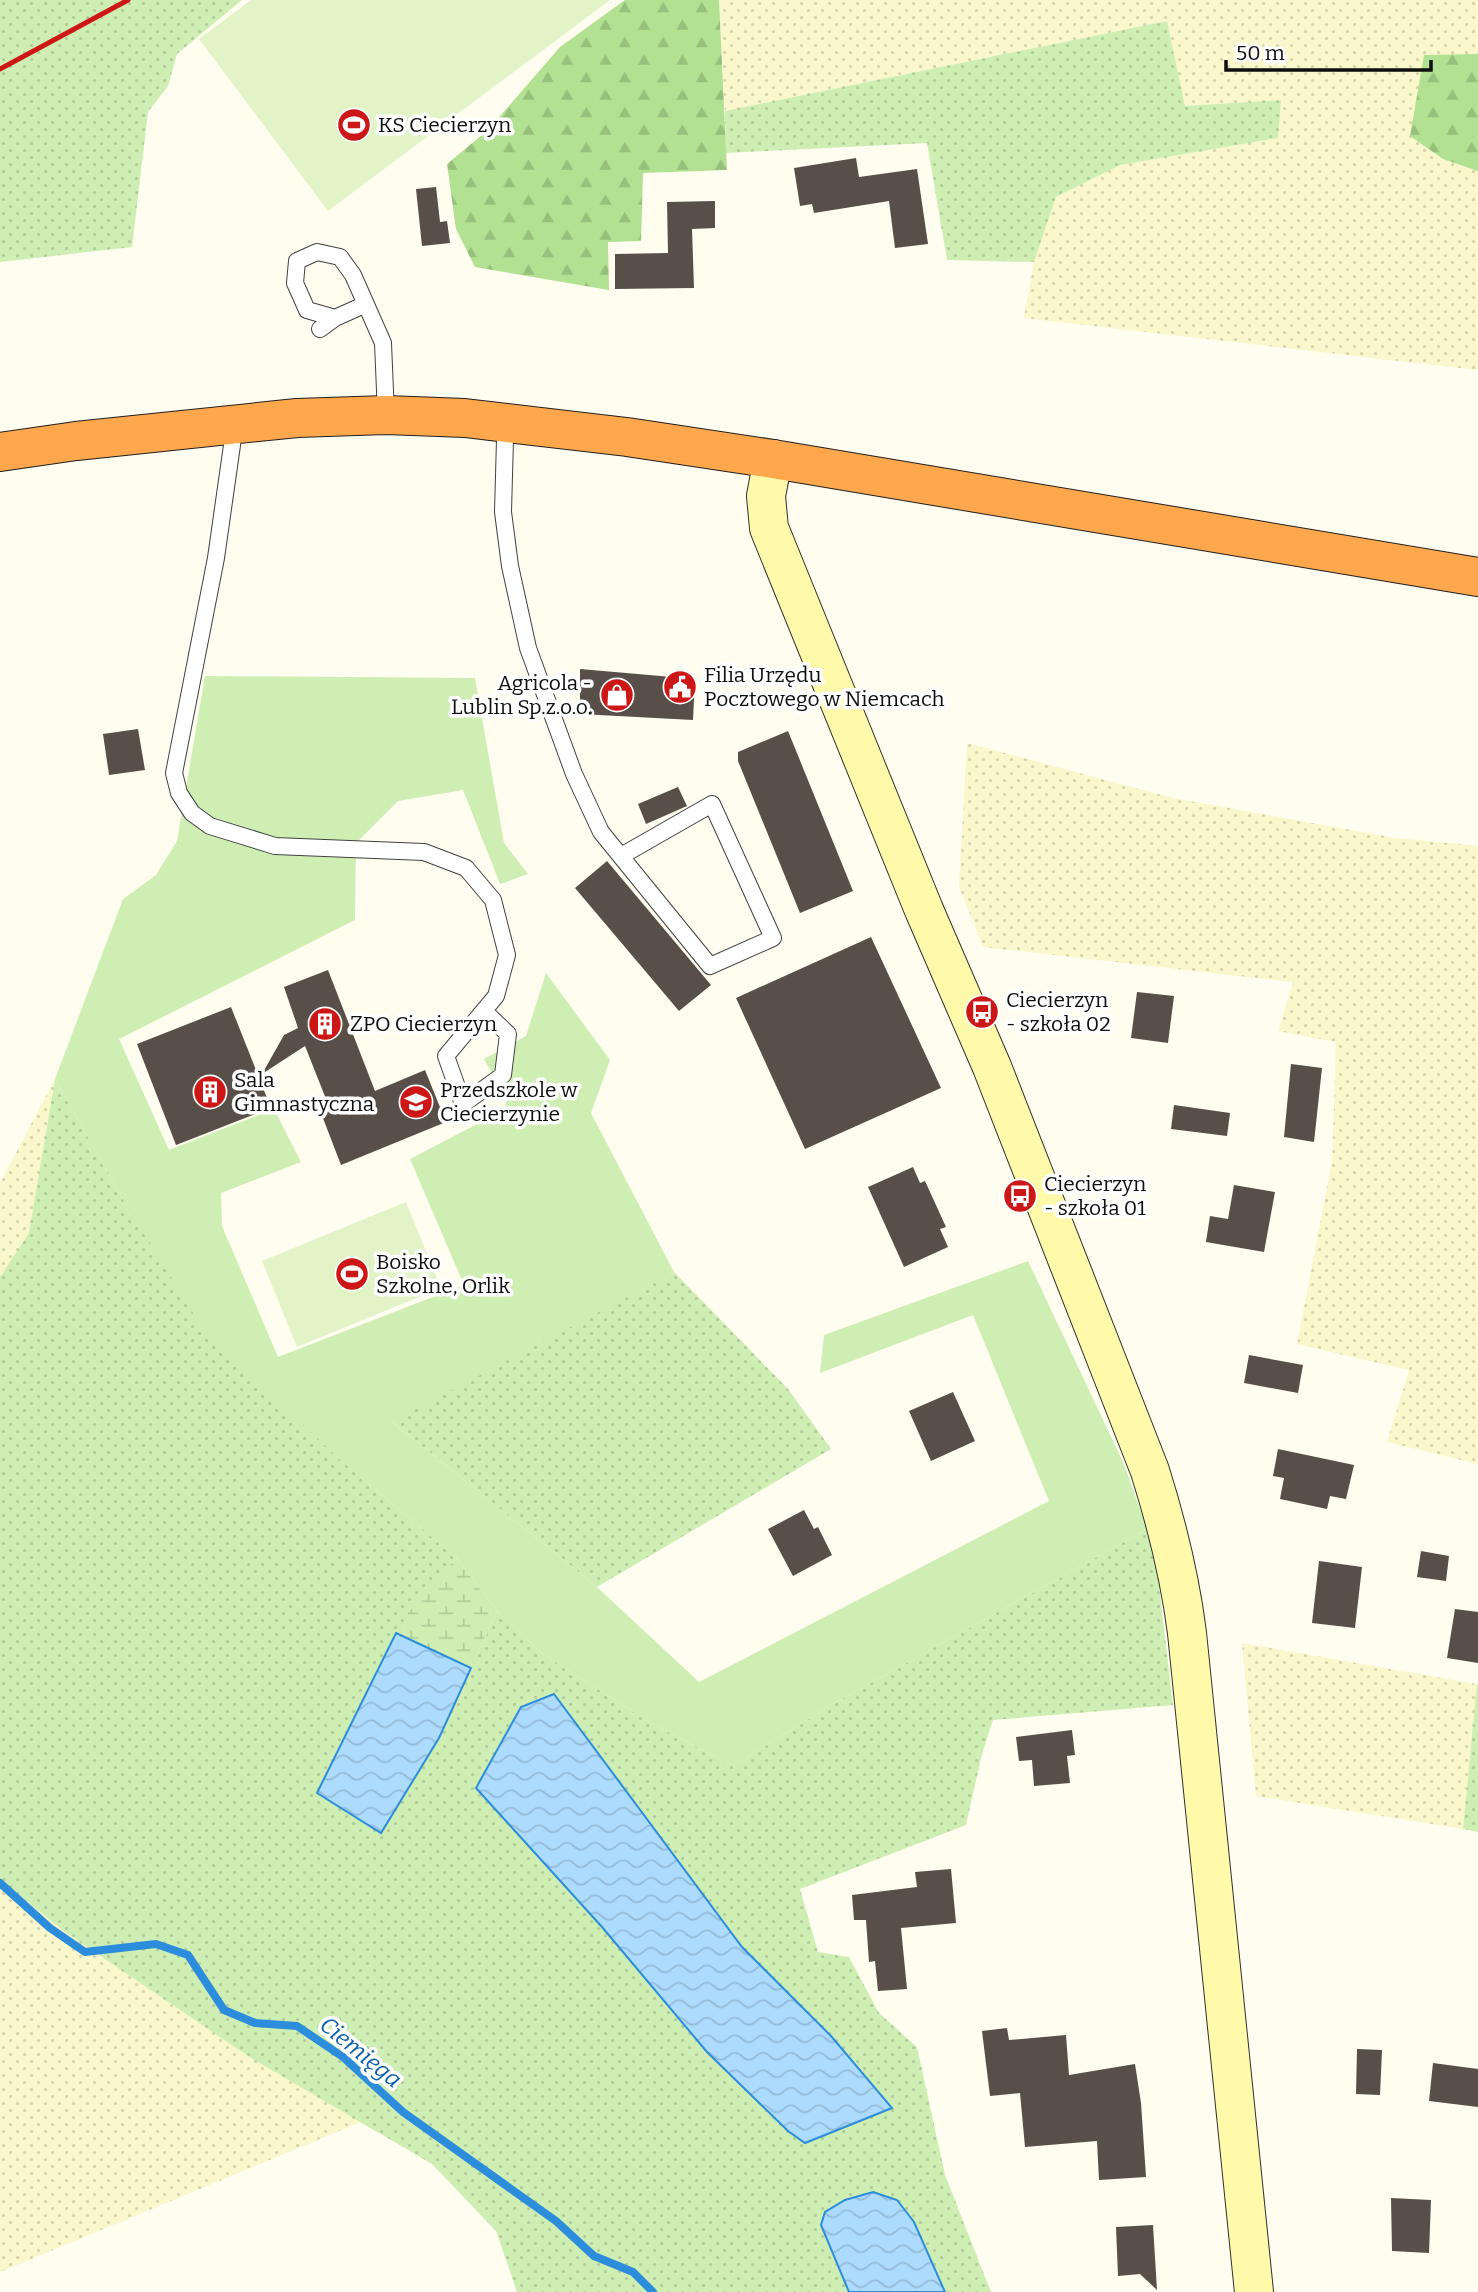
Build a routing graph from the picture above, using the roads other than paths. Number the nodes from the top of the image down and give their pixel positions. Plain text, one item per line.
1 (364, 305) junction
2 (335, 318) junction
3 (320, 330) dead end
4 (386, 415) junction
5 (510, 422) junction
6 (235, 424) junction
7 (0, 452) edge
8 (773, 459) junction
9 (1478, 577) edge
10 (621, 856) junction
11 (484, 1011) junction
12 (1254, 2292) edge

1 - 2 lane
1 - 2 lane
1 - 4 lane
2 - 3 lane
4 - 5 highway
4 - 6 highway
5 - 8 highway
5 - 10 lane
6 - 7 highway
6 - 11 lane
8 - 9 highway
8 - 12 street
10 - 10 lane
11 - 11 lane

